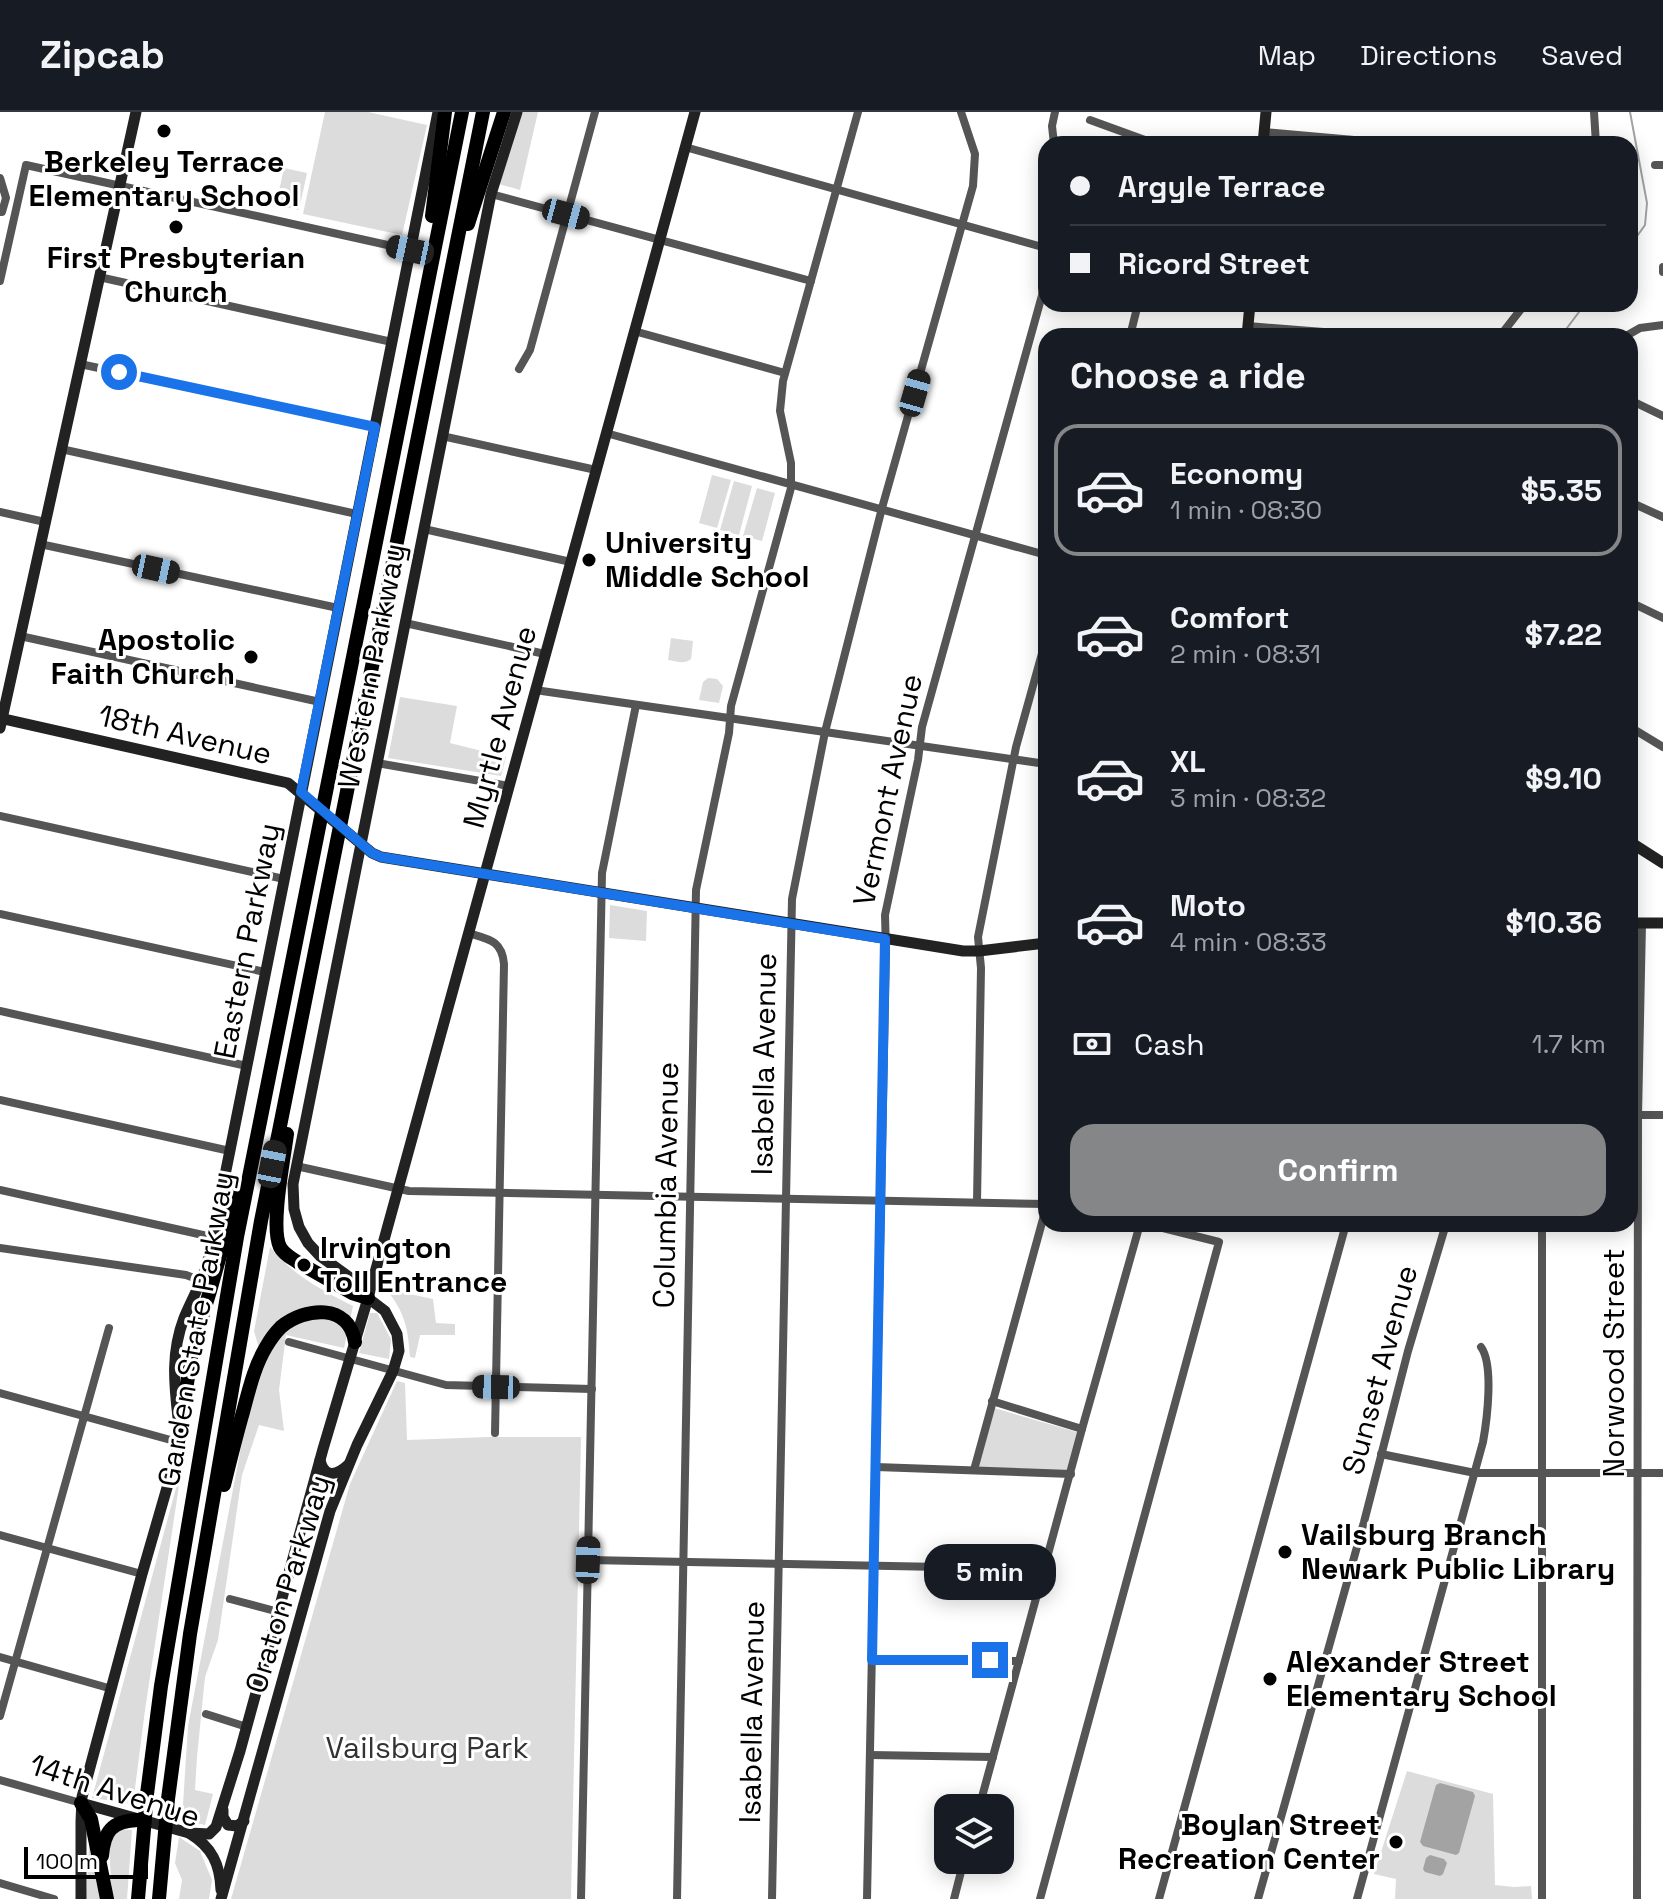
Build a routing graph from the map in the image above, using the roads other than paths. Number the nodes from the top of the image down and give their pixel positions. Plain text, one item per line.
1 (136, 112) edge
2 (438, 112) edge
3 (445, 112) edge
4 (462, 112) edge
5 (483, 112) edge
6 (504, 112) edge
7 (517, 112) edge
8 (595, 112) edge
9 (695, 112) edge
10 (858, 112) edge
11 (961, 112) edge
12 (1055, 112) edge
13 (1266, 112) edge
14 (1594, 112) edge
15 (1090, 120) dead end
16 (1053, 136) edge
17 (1134, 136) edge
18 (1264, 136) edge
19 (1596, 136) edge
20 (685, 147) junction
21 (0, 178) edge
22 (119, 185) junction
23 (836, 189) junction
24 (491, 194) junction
25 (1, 212) edge
26 (566, 214) junction
27 (962, 224) junction
28 (660, 240) junction
29 (1038, 246) edge
30 (410, 250) junction
31 (99, 277) junction
32 (0, 281) edge
33 (811, 281) junction
34 (448, 286) junction
35 (1038, 310) edge
36 (1519, 312) edge
37 (1663, 325) edge
38 (418, 328) junction
39 (1506, 328) edge
40 (1638, 329) edge
41 (634, 331) junction
42 (392, 342) junction
43 (80, 364) junction
44 (519, 369) dead end
45 (785, 373) junction
46 (1638, 404) edge
47 (1663, 416) edge
48 (375, 427) junction
49 (606, 433) junction
50 (442, 436) junction
51 (61, 449) junction
52 (596, 470) junction
53 (791, 484) junction
54 (1638, 506) edge
55 (882, 508) junction
56 (0, 512) edge
57 (357, 514) junction
58 (1663, 517) edge
59 (45, 522) junction
60 (424, 529) junction
61 (976, 535) junction
62 (40, 544) junction
63 (1038, 553) edge
64 (571, 562) junction
65 (1638, 606) edge
66 (338, 608) junction
67 (1663, 618) edge
68 (405, 623) junction
69 (20, 636) junction
70 (545, 654) junction
71 (1038, 674) edge
72 (535, 690) junction
73 (320, 702) junction
74 (636, 705) junction
75 (729, 718) junction
76 (1, 721) edge
77 (825, 732) junction
78 (1638, 732) edge
79 (919, 746) junction
80 (1663, 747) edge
81 (1014, 759) junction
82 (377, 763) junction
83 (1038, 763) edge
84 (509, 786) junction
85 (305, 796) junction
86 (0, 816) edge
87 (357, 840) junction
88 (1638, 847) edge
89 (1663, 863) edge
90 (484, 874) junction
91 (284, 879) junction
92 (601, 893) junction
93 (696, 908) junction
94 (0, 914) edge
95 (1638, 923) edge
96 (1663, 923) edge
97 (791, 924) junction
98 (468, 933) junction
99 (885, 939) junction
100 (1038, 944) edge
101 (979, 951) junction
102 (265, 972) junction
103 (0, 1011) edge
104 (301, 1016) junction
105 (247, 1066) junction
106 (266, 1087) junction
107 (0, 1100) edge
108 (1638, 1115) edge
109 (1663, 1115) edge
110 (230, 1151) junction
111 (296, 1166) junction
112 (397, 1189) junction
113 (0, 1190) edge
114 (500, 1192) junction
115 (595, 1195) junction
116 (690, 1197) junction
117 (786, 1199) junction
118 (880, 1200) junction
119 (977, 1202) junction
120 (1038, 1206) edge
121 (1039, 1232) edge
122 (1138, 1232) edge
123 (1179, 1232) edge
124 (1344, 1232) edge
125 (1444, 1232) edge
126 (1542, 1232) edge
127 (1635, 1232) edge
128 (212, 1237) junction
129 (0, 1248) edge
130 (202, 1281) junction
131 (368, 1298) junction
132 (109, 1328) dead end
133 (289, 1342) dead end
134 (355, 1342) junction
135 (1481, 1347) dead end
136 (351, 1358) junction
137 (393, 1371) junction
138 (496, 1387) junction
139 (592, 1389) junction
140 (0, 1393) edge
141 (992, 1401) junction
142 (84, 1416) junction
143 (1082, 1429) junction
144 (495, 1433) dead end
145 (178, 1442) junction
146 (1381, 1454) junction
147 (320, 1460) junction
148 (350, 1463) junction
149 (876, 1467) junction
150 (974, 1470) junction
151 (1475, 1473) junction
152 (1542, 1473) junction
153 (1637, 1473) junction
154 (1663, 1473) edge
155 (1071, 1474) junction
156 (0, 1535) edge
157 (47, 1548) junction
158 (588, 1560) junction
159 (683, 1562) junction
160 (779, 1564) junction
161 (873, 1565) junction
162 (1045, 1569) junction
163 (142, 1574) junction
164 (201, 1574) junction
165 (230, 1599) dead end
166 (279, 1612) junction
167 (0, 1657) edge
168 (872, 1660) junction
169 (1019, 1661) junction
170 (15, 1662) junction
171 (112, 1689) junction
172 (206, 1714) dead end
173 (0, 1716) edge
174 (247, 1727) junction
175 (870, 1755) junction
176 (993, 1757) junction
177 (0, 1780) edge
178 (983, 1794) edge
179 (81, 1803) junction
180 (223, 1809) junction
181 (138, 1820) junction
182 (244, 1821) junction
183 (189, 1833) junction
184 (960, 1874) edge
185 (103, 1879) junction
186 (0, 1883) edge
187 (54, 1899) edge
188 (81, 1899) edge
189 (107, 1899) edge
190 (138, 1899) edge
191 (159, 1899) edge
192 (221, 1899) edge
193 (581, 1899) edge
194 (677, 1899) edge
195 (772, 1899) edge
196 (867, 1899) edge
197 (954, 1899) edge
198 (1040, 1899) edge
199 (1159, 1899) edge
200 (1258, 1899) edge
201 (1357, 1899) edge
202 (1542, 1899) edge
203 (1637, 1899) edge

1 - 22 main road
2 - 30 main road, Eastern Parkway
3 - 38 highway
4 - 38 highway, Garden State Parkway
5 - 34 highway, Garden State Parkway
6 - 34 highway
7 - 24 main road, Western Parkway
8 - 26 street
9 - 20 main road, Myrtle Avenue
10 - 23 street
11 - 27 street, Isabella Avenue
12 - 16 street
13 - 18 main road
14 - 19 street
15 - 17 street
20 - 23 street
20 - 28 main road, Myrtle Avenue
21 - 25 street
22 - 30 street
22 - 31 main road
22 - 32 street
23 - 27 street
23 - 33 street
24 - 26 street
24 - 50 main road, Western Parkway
26 - 28 street
26 - 44 street
27 - 29 street
27 - 55 street, Isabella Avenue
28 - 33 street
28 - 41 main road, Myrtle Avenue
30 - 42 main road, Eastern Parkway
31 - 42 street
31 - 43 main road
33 - 45 street
34 - 104 highway, Garden State Parkway
35 - 61 street, Vermont Avenue
36 - 39 street
37 - 40 street
38 - 106 highway, Garden State Parkway
41 - 45 street
41 - 49 main road, Myrtle Avenue
42 - 48 main road, Eastern Parkway
43 - 48 street
43 - 51 main road
45 - 53 street
46 - 47 street
48 - 57 main road, Eastern Parkway
49 - 52 main road, Myrtle Avenue
49 - 53 street
50 - 52 street
50 - 60 main road, Western Parkway
51 - 57 street
51 - 59 main road
52 - 64 main road, Myrtle Avenue
53 - 55 street
53 - 75 street, Columbia Avenue
54 - 58 street
55 - 61 street
55 - 77 street, Isabella Avenue
56 - 59 street
57 - 66 main road, Eastern Parkway
59 - 62 main road
60 - 64 street
60 - 68 main road, Western Parkway
61 - 63 street
61 - 79 street, Vermont Avenue
62 - 66 street
62 - 69 main road
64 - 70 main road, Myrtle Avenue
65 - 67 street
66 - 73 main road, Eastern Parkway
68 - 70 street
68 - 82 main road, Western Parkway
69 - 73 street
69 - 76 main road
70 - 72 main road, Myrtle Avenue
71 - 81 street
72 - 74 street
72 - 84 main road, Myrtle Avenue
73 - 85 main road, Eastern Parkway
74 - 75 street
74 - 92 street
75 - 77 street
75 - 93 street, Columbia Avenue
76 - 85 main road, 18th Avenue
77 - 79 street
77 - 97 street, Isabella Avenue
78 - 80 street
79 - 81 street
79 - 99 street, Vermont Avenue
81 - 83 street
81 - 101 street
82 - 84 street
82 - 87 main road, Western Parkway
84 - 90 main road, Myrtle Avenue
85 - 87 main road, 18th Avenue
85 - 91 main road, Eastern Parkway
86 - 91 street
87 - 90 main road, 18th Avenue
87 - 111 main road, Western Parkway
88 - 89 main road
90 - 92 main road, 18th Avenue
90 - 98 main road, Myrtle Avenue
91 - 102 main road, Eastern Parkway
92 - 93 main road, 18th Avenue
92 - 115 street
93 - 97 main road, 18th Avenue
93 - 116 street, Columbia Avenue
94 - 102 street
95 - 96 main road
97 - 99 main road, 18th Avenue
97 - 117 street, Isabella Avenue
98 - 112 main road, Myrtle Avenue
98 - 114 street
99 - 101 main road, 18th Avenue
99 - 118 street, Vermont Avenue
100 - 101 main road, 18th Avenue
101 - 119 street
102 - 105 main road, Eastern Parkway
103 - 105 street
104 - 131 highway
104 - 164 highway, Garden State Parkway
105 - 110 main road, Eastern Parkway
106 - 145 highway
106 - 190 highway, Garden State Parkway
107 - 110 street
108 - 109 street
110 - 128 main road, Eastern Parkway
111 - 112 street
111 - 131 main road, Western Parkway
112 - 114 street
112 - 131 main road, Myrtle Avenue
113 - 128 street
114 - 115 street
114 - 138 street
115 - 116 street
115 - 139 street
116 - 117 street
116 - 159 street, Columbia Avenue
117 - 118 street
117 - 160 street, Isabella Avenue
118 - 119 street
118 - 149 street, Vermont Avenue
119 - 120 street
121 - 141 street
122 - 143 street
123 - 198 street
124 - 199 street
125 - 146 street, Sunset Avenue
126 - 152 street
127 - 153 street, Norwood Street
128 - 130 main road, Eastern Parkway
129 - 130 street
130 - 145 main road, Eastern Parkway
131 - 134 main road, Myrtle Avenue
131 - 137 main road, Oraton Parkway
132 - 142 street
133 - 136 street
134 - 136 main road, Myrtle Avenue
134 - 164 highway
135 - 151 street
136 - 137 street
136 - 147 main road, Myrtle Avenue
137 - 138 street
137 - 148 main road, Oraton Parkway
138 - 139 street
138 - 144 street
139 - 158 street
140 - 142 street
141 - 143 street
141 - 150 street
142 - 145 street
142 - 157 street
143 - 155 street
145 - 163 main road, Eastern Parkway
146 - 151 street
146 - 200 street, Sunset Avenue
147 - 148 main road
147 - 166 main road, Myrtle Avenue
148 - 182 main road, Oraton Parkway
149 - 150 street
149 - 161 street, Vermont Avenue
150 - 155 street
151 - 152 street
151 - 201 street
152 - 153 street
152 - 202 street
153 - 154 street
153 - 203 street, Norwood Street
155 - 162 street
156 - 157 street
157 - 163 street
157 - 170 street
158 - 159 street
158 - 193 street
159 - 160 street
159 - 194 street, Columbia Avenue
160 - 161 street
160 - 195 street, Isabella Avenue
161 - 162 street
161 - 168 street, Vermont Avenue
162 - 169 street
163 - 171 main road, Eastern Parkway
164 - 191 highway, Garden State Parkway
165 - 166 street
166 - 174 main road, Myrtle Avenue
167 - 170 street
168 - 169 street
168 - 175 street, Vermont Avenue
169 - 176 street
170 - 171 street
170 - 173 street
171 - 179 main road, Eastern Parkway
172 - 174 street
174 - 180 main road, Myrtle Avenue
175 - 176 street
175 - 196 street, Vermont Avenue
176 - 178 street
177 - 179 street, 14th Avenue
179 - 181 main road, 14th Avenue
179 - 185 highway
179 - 188 main road, Eastern Parkway
180 - 182 main road
180 - 183 main road
181 - 183 main road, 14th Avenue
181 - 185 highway
182 - 192 main road, Oraton Parkway
183 - 192 main road, 14th Avenue
184 - 197 street
185 - 189 highway
186 - 187 street

